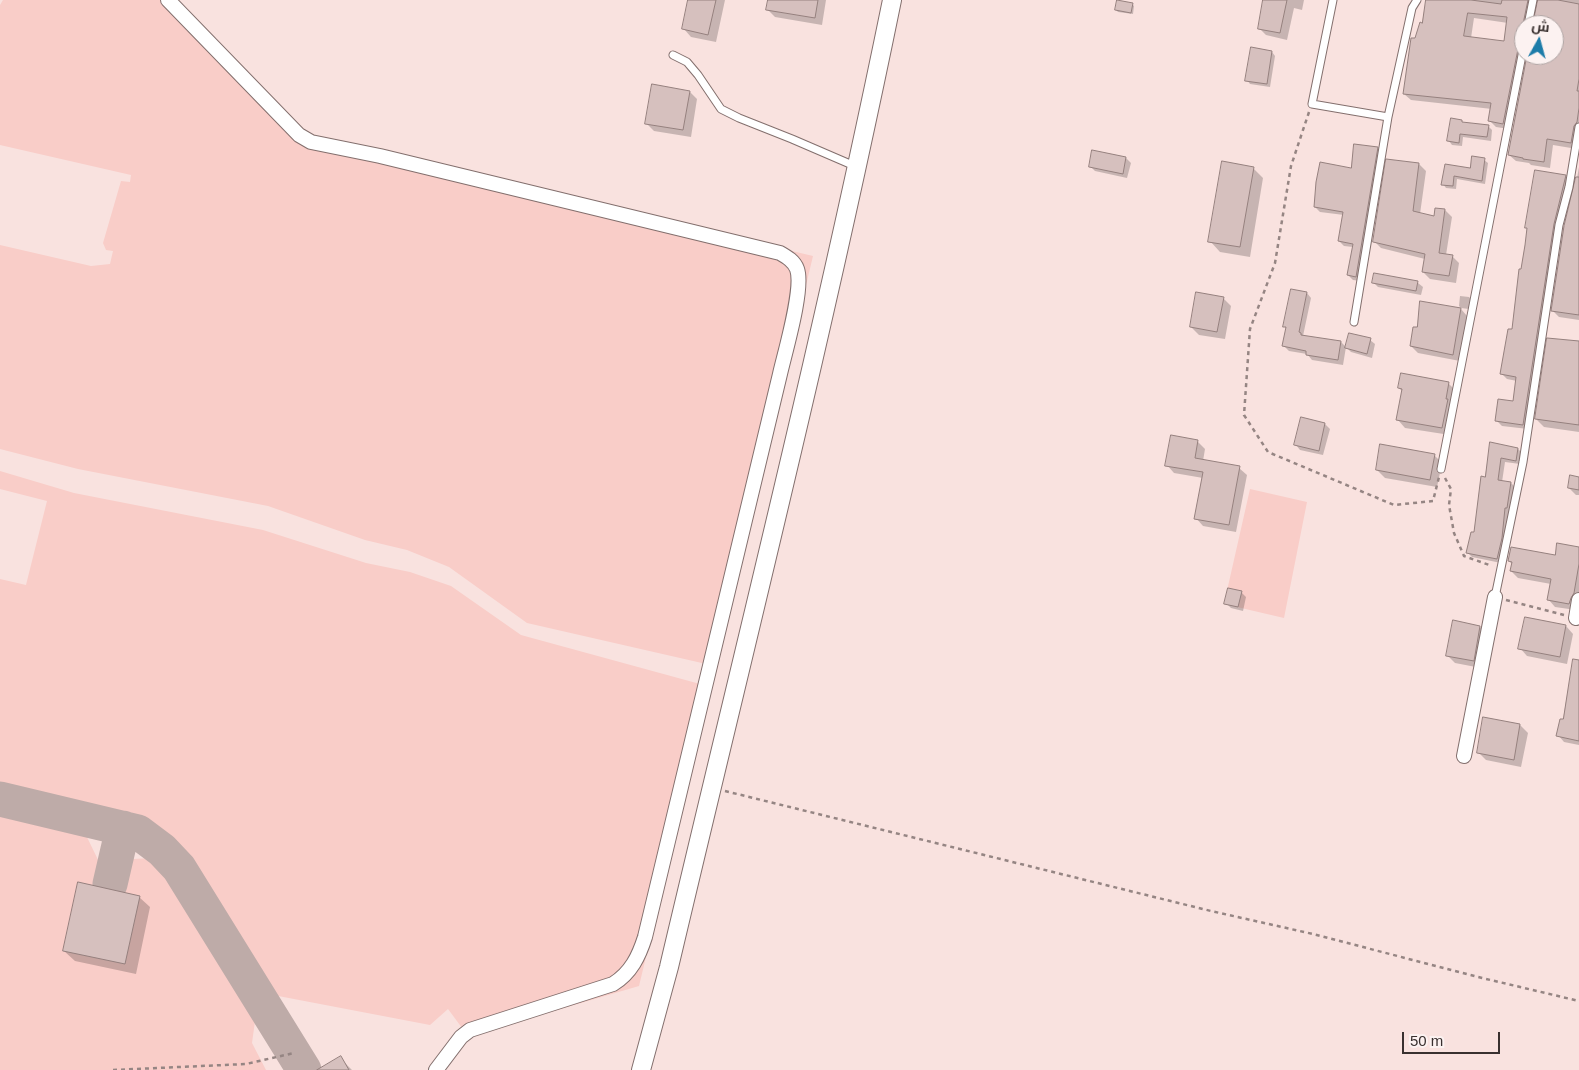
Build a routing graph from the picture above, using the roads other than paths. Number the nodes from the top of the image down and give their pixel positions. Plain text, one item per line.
1 (168, 0) edge
2 (892, 0) edge
3 (1333, 0) edge
4 (1417, 0) edge
5 (1533, 0) edge
6 (1530, 15) edge
7 (673, 55) dead end
8 (1520, 65) edge
9 (1388, 117) junction
10 (1579, 127) edge
11 (857, 167) junction
12 (1354, 322) dead end
13 (1440, 469) road end
14 (1495, 597) joint
15 (1579, 600) edge
16 (1576, 618) road end
17 (1464, 756) dead end
18 (436, 1070) edge
19 (641, 1070) edge

1 - 18 street
2 - 11 street
3 - 9 lane
4 - 9 lane
5 - 6 lane
7 - 11 lane
8 - 13 lane
9 - 12 lane
10 - 14 lane
11 - 19 street
14 - 17 street
15 - 16 street

